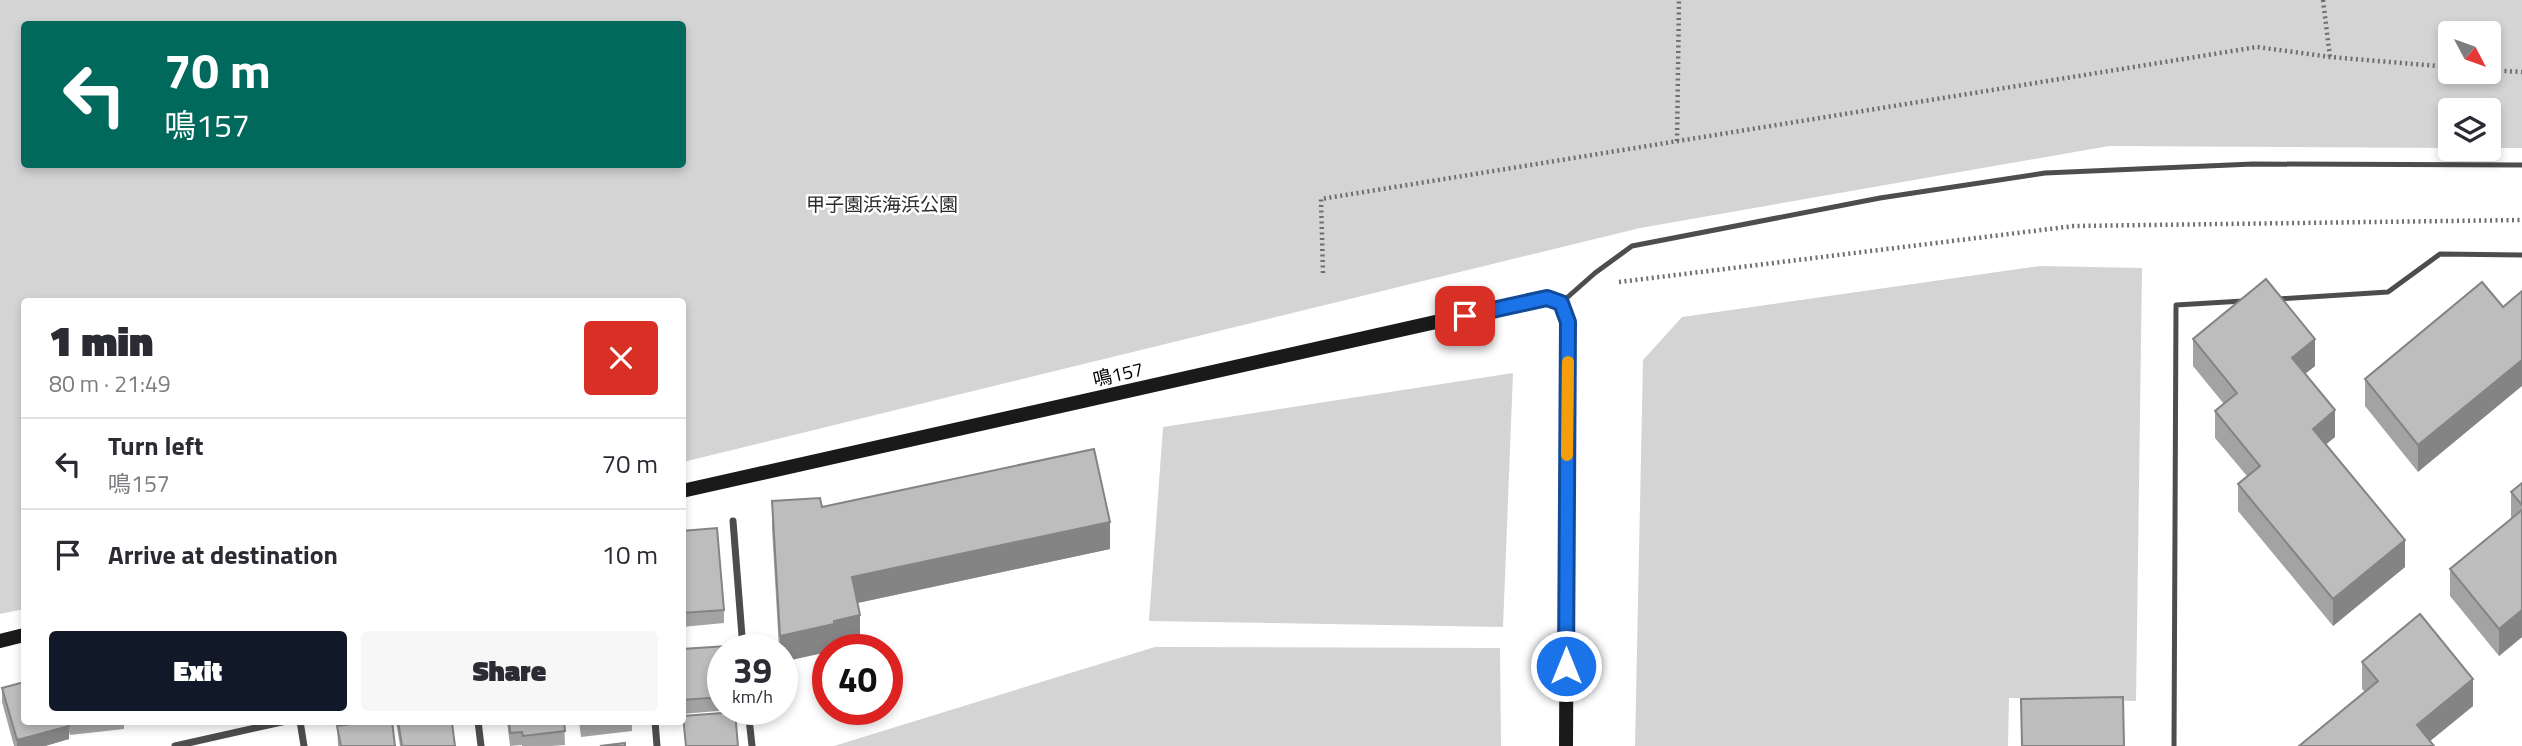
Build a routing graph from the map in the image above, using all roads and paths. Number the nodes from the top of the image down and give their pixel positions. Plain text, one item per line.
1 (1679, 0) edge
2 (2323, 0) edge
3 (2330, 57) junction
4 (2438, 66) edge
5 (2501, 71) edge
6 (2522, 72) edge
7 (1677, 141) junction
8 (2522, 165) edge
9 (2522, 220) edge
10 (2522, 255) edge
11 (1323, 273) dead end
12 (1595, 273) junction
13 (2269, 299) edge
14 (2256, 300) edge
15 (1561, 303) junction
16 (686, 490) edge
17 (733, 521) dead end
18 (742, 634) edge
19 (21, 636) edge
20 (0, 640) edge
21 (268, 725) edge
22 (301, 725) edge
23 (478, 725) edge
24 (654, 725) edge
25 (750, 725) edge
26 (176, 746) edge
27 (304, 746) edge
28 (481, 746) edge
29 (657, 746) edge
30 (752, 746) edge
31 (1566, 746) edge
32 (2174, 746) edge

1 - 7 path
2 - 3 path
3 - 4 path
3 - 7 path
5 - 6 path
7 - 11 path
8 - 12 lane
9 - 12 path
10 - 13 lane
12 - 15 lane
14 - 32 lane
15 - 16 street, 鳴157
15 - 31 street
17 - 18 street
19 - 20 street
21 - 26 street
22 - 27 street
23 - 28 street
24 - 29 street
25 - 30 street

